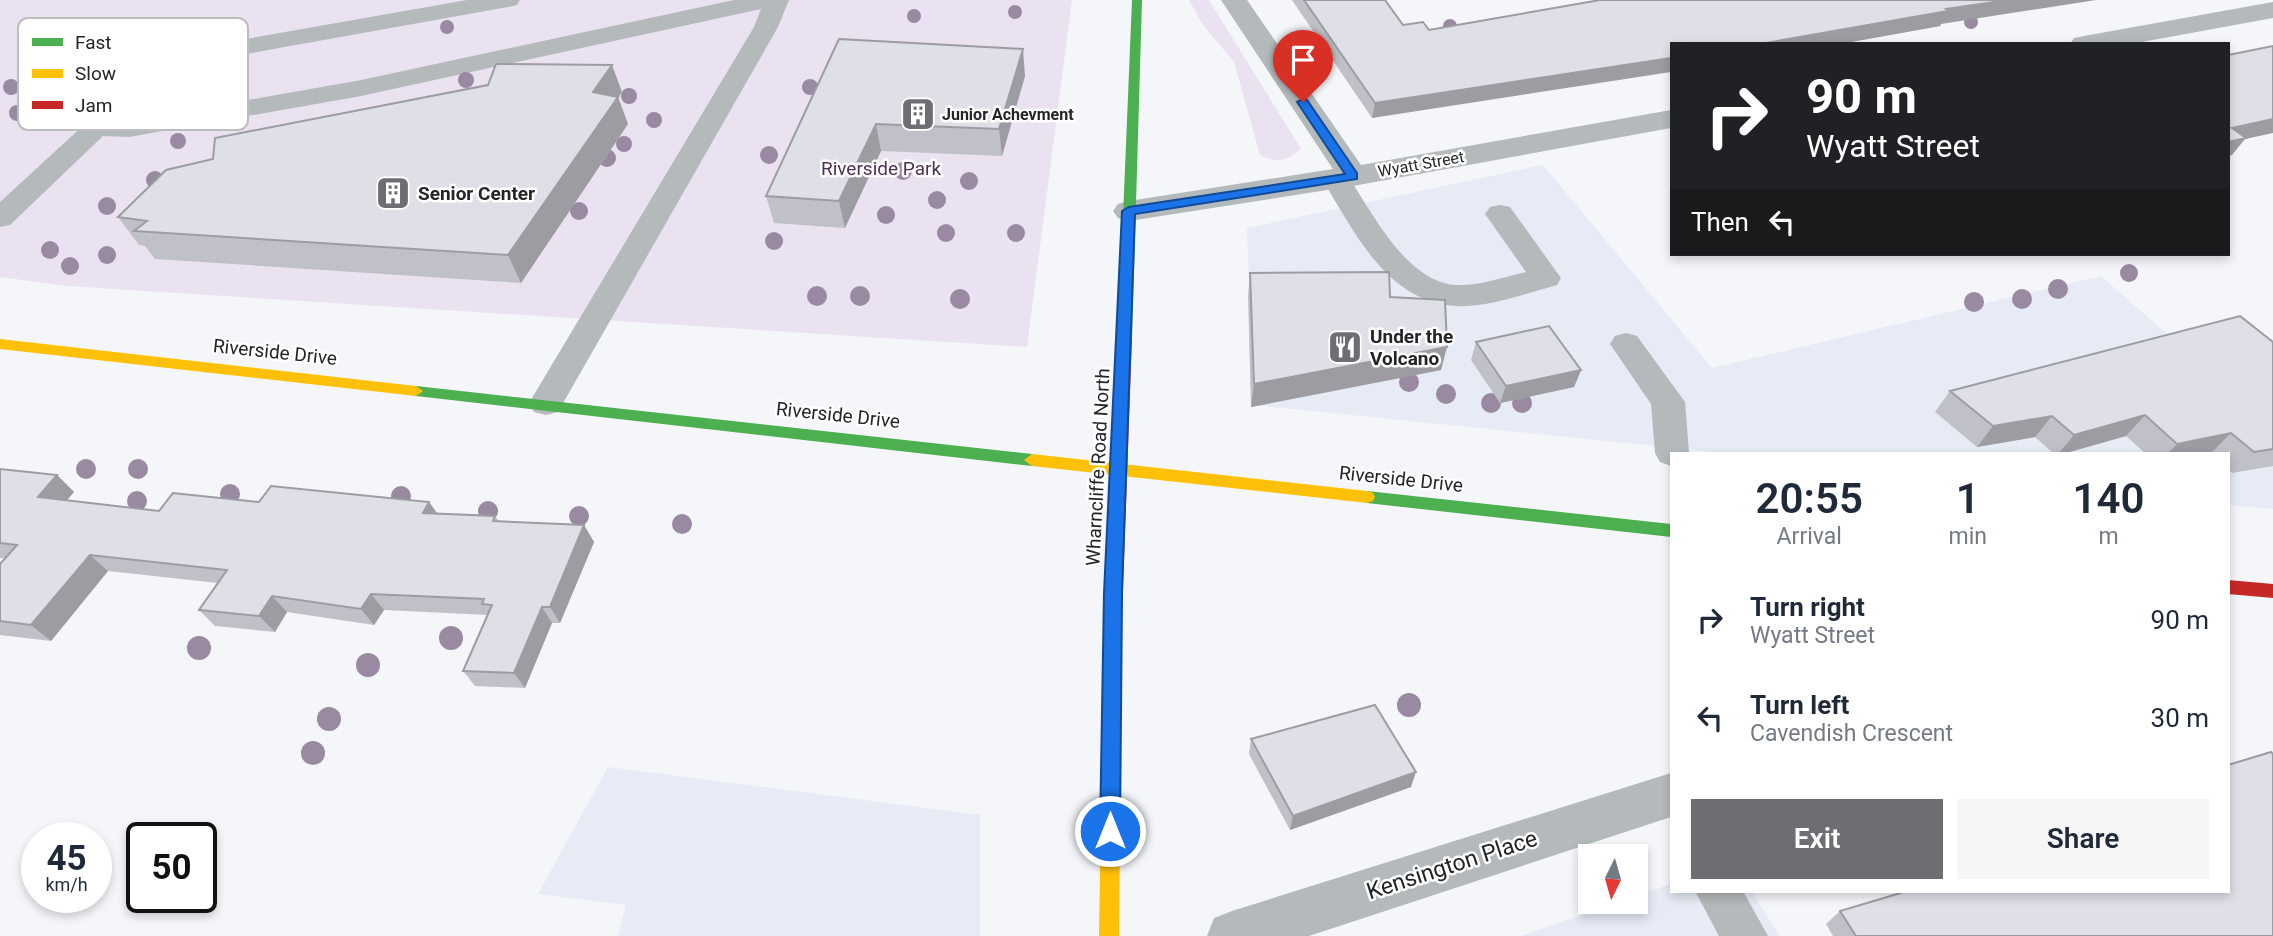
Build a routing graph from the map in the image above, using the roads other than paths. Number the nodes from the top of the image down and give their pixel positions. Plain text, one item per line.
1 (508, 0) edge
2 (768, 0) edge
3 (777, 0) edge
4 (1137, 0) edge
5 (1234, 0) edge
6 (2273, 10) edge
7 (2095, 42) edge
8 (248, 46) edge
9 (248, 108) edge
10 (1670, 118) edge
11 (94, 130) edge
12 (1345, 177) junction
13 (1129, 211) junction
14 (1500, 214) dead end
15 (0, 218) edge
16 (0, 344) edge
17 (1626, 344) dead end
18 (546, 403) junction
19 (1672, 452) edge
20 (1120, 468) junction
21 (1670, 531) edge
22 (2230, 587) edge
23 (2273, 591) edge
24 (1667, 804) edge
25 (1718, 893) edge
26 (1109, 936) edge
27 (1232, 936) edge
28 (1745, 936) edge

1 - 8 lane
2 - 9 lane
3 - 18 lane
4 - 13 main road, Wharncliffe Road North
5 - 12 street
6 - 7 street
10 - 12 street, Wyatt Street
11 - 15 lane
12 - 13 street, Wyatt Street
12 - 14 lane
13 - 20 main road, Wharncliffe Road North
16 - 18 main road, Riverside Drive
17 - 19 lane
18 - 20 main road, Riverside Drive
20 - 21 main road, Riverside Drive
20 - 26 main road, Wharncliffe Road North
22 - 23 main road
24 - 27 street, Kensington Place
25 - 28 lane

